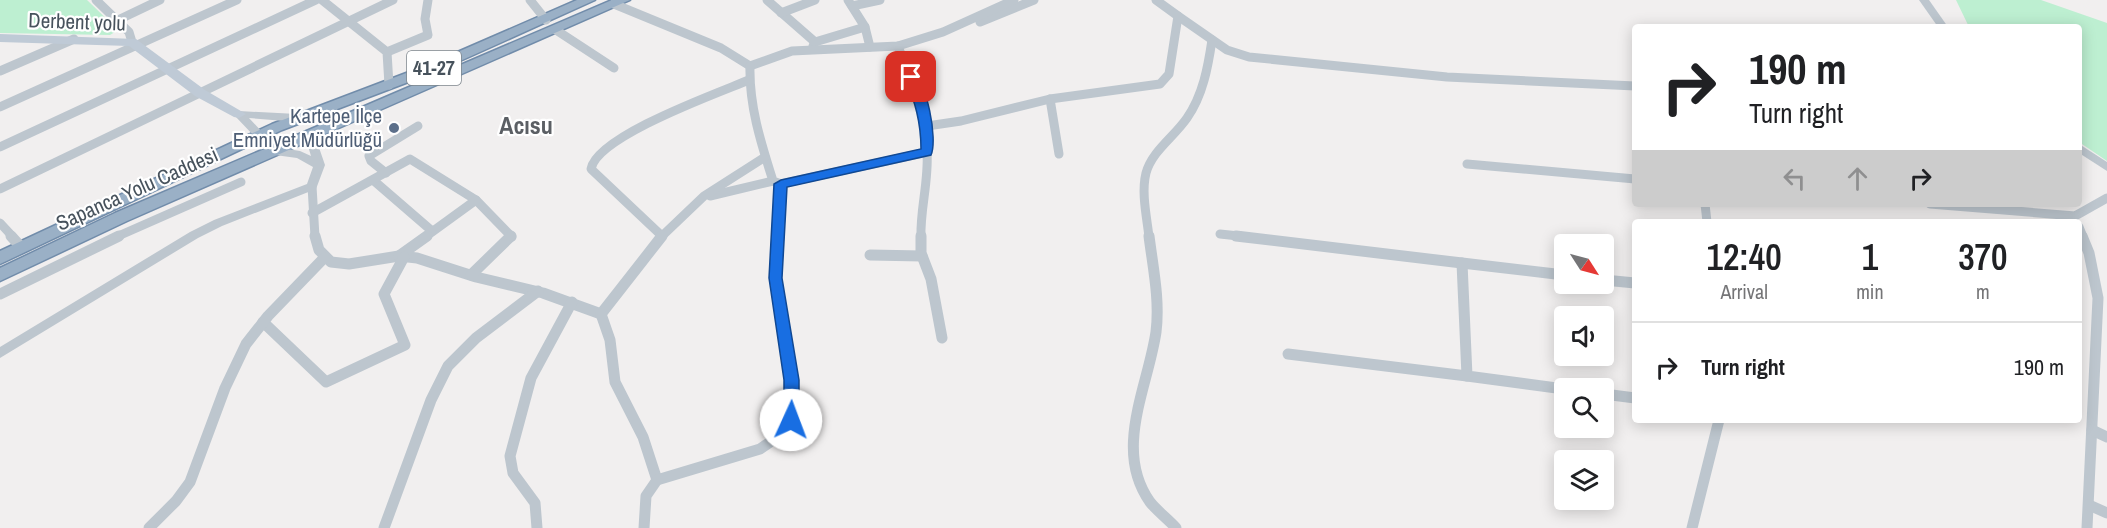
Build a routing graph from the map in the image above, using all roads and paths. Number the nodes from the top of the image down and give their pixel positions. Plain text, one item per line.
1 (96, 0) edge
2 (160, 0) edge
3 (237, 0) edge
4 (316, 0) edge
5 (322, 0) edge
6 (393, 0) edge
7 (428, 0) edge
8 (530, 0) edge
9 (588, 0) edge
10 (766, 0) edge
11 (815, 0) edge
12 (880, 0) edge
13 (1034, 0) edge
14 (1156, 0) edge
15 (1924, 0) edge
16 (1010, 1) edge
17 (619, 2) edge
18 (850, 3) edge
19 (781, 13) junction
20 (1178, 16) junction
21 (118, 20) junction
22 (349, 21) junction
23 (1941, 24) edge
24 (551, 25) junction
25 (865, 27) junction
26 (957, 27) junction
27 (0, 38) edge
28 (74, 39) junction
29 (1212, 40) junction
30 (135, 44) junction
31 (813, 46) junction
32 (898, 46) junction
33 (870, 47) junction
34 (387, 52) junction
35 (750, 66) junction
36 (169, 68) junction
37 (614, 68) dead end
38 (0, 71) edge
39 (749, 80) junction
40 (389, 85) junction
41 (1632, 86) edge
42 (200, 93) junction
43 (1050, 99) junction
44 (0, 107) edge
45 (239, 114) junction
46 (297, 118) junction
47 (418, 126) dead end
48 (927, 126) junction
49 (260, 134) junction
50 (310, 136) junction
51 (0, 147) edge
52 (2082, 150) edge
53 (274, 151) junction
54 (927, 152) junction
55 (1059, 154) dead end
56 (765, 157) junction
57 (1467, 164) dead end
58 (319, 165) junction
59 (2107, 167) edge
60 (386, 172) junction
61 (1632, 179) edge
62 (373, 180) junction
63 (241, 182) dead end
64 (777, 182) junction
65 (312, 186) junction
66 (0, 189) edge
67 (701, 198) junction
68 (2107, 198) edge
69 (476, 200) junction
70 (1999, 207) edge
71 (2022, 208) edge
72 (312, 213) junction
73 (2065, 219) edge
74 (2081, 219) edge
75 (0, 223) edge
76 (432, 231) junction
77 (1220, 234) dead end
78 (2082, 235) edge
79 (662, 236) junction
80 (21, 247) junction
81 (870, 255) dead end
82 (402, 256) junction
83 (922, 256) junction
84 (0, 258) edge
85 (324, 258) junction
86 (1462, 263) junction
87 (1554, 274) edge
88 (0, 275) edge
89 (471, 275) junction
90 (1614, 281) edge
91 (1632, 283) edge
92 (538, 291) junction
93 (0, 294) edge
94 (2103, 299) edge
95 (572, 302) junction
96 (601, 314) junction
97 (262, 322) junction
98 (942, 338) dead end
99 (0, 353) edge
100 (1288, 354) dead end
101 (1467, 376) junction
102 (1554, 388) edge
103 (1614, 395) edge
104 (1632, 398) edge
105 (1718, 423) edge
106 (2092, 430) junction
107 (2107, 437) edge
108 (657, 480) junction
109 (2089, 505) junction
110 (2107, 513) edge
111 (149, 528) edge
112 (384, 528) edge
113 (537, 528) edge
114 (644, 528) edge
115 (1176, 528) edge
116 (1692, 528) edge
117 (2087, 528) edge

1 - 21 street
2 - 21 street
3 - 30 street
4 - 36 street
5 - 22 street
6 - 22 street
7 - 34 street
8 - 24 street
9 - 24 highway, Sapanca Yolu Caddesi / 41-27
10 - 19 street
11 - 19 street
12 - 18 street
13 - 26 street
14 - 20 street
15 - 23 street
16 - 26 street
17 - 24 highway, Sapanca Yolu Caddesi
17 - 35 street
18 - 25 street
19 - 31 street
20 - 29 street
20 - 43 street
21 - 30 street
22 - 34 street
22 - 42 street
24 - 37 street
24 - 40 highway, Sapanca Yolu Caddesi / 41-27
24 - 50 highway, Sapanca Yolu Caddesi
25 - 31 street
25 - 33 street
26 - 32 street
27 - 28 main road, Derbent yolu
28 - 30 main road, Derbent yolu
28 - 38 street
29 - 41 street
29 - 115 street
30 - 36 main road, Derbent yolu
30 - 44 street
31 - 33 street
31 - 35 street
32 - 33 street
32 - 48 street
34 - 40 street
35 - 39 street
36 - 42 main road, Derbent yolu
36 - 51 street
39 - 56 street
39 - 79 street
40 - 46 highway, Sapanca Yolu Caddesi / 41-27
42 - 45 main road, Derbent yolu
42 - 66 street
43 - 48 street
43 - 55 street
45 - 46 street
45 - 49 street
46 - 49 highway, Sapanca Yolu Caddesi / 41-27
46 - 50 highway
47 - 60 street
48 - 54 street
49 - 53 highway
49 - 80 highway, Sapanca Yolu Caddesi / 41-27
50 - 53 highway, Sapanca Yolu Caddesi
50 - 58 street
52 - 59 street
53 - 58 street
53 - 88 highway, Sapanca Yolu Caddesi
54 - 64 street
54 - 83 street
56 - 64 street
56 - 67 street
57 - 61 street
58 - 65 street
60 - 62 street
60 - 69 street
62 - 72 street
62 - 76 street
63 - 93 street
64 - 67 street
64 - 108 street
65 - 72 street
65 - 99 street
67 - 79 street
68 - 74 street
69 - 76 street
69 - 89 street
70 - 71 street
71 - 73 street
72 - 85 street
75 - 80 street
76 - 82 street
77 - 86 street
78 - 94 street
79 - 96 street
80 - 84 highway, Sapanca Yolu Caddesi / 41-27
81 - 83 street
82 - 85 street
82 - 89 street
82 - 97 street
83 - 98 street
85 - 97 street
86 - 87 street
86 - 101 street
89 - 92 street
90 - 91 street
92 - 95 street
92 - 112 street
94 - 106 street
95 - 96 street
95 - 113 street
96 - 108 street
97 - 111 street
100 - 101 street
101 - 102 street
103 - 104 street
105 - 116 street
106 - 107 street
106 - 109 street
108 - 114 street
109 - 110 street
109 - 117 street

